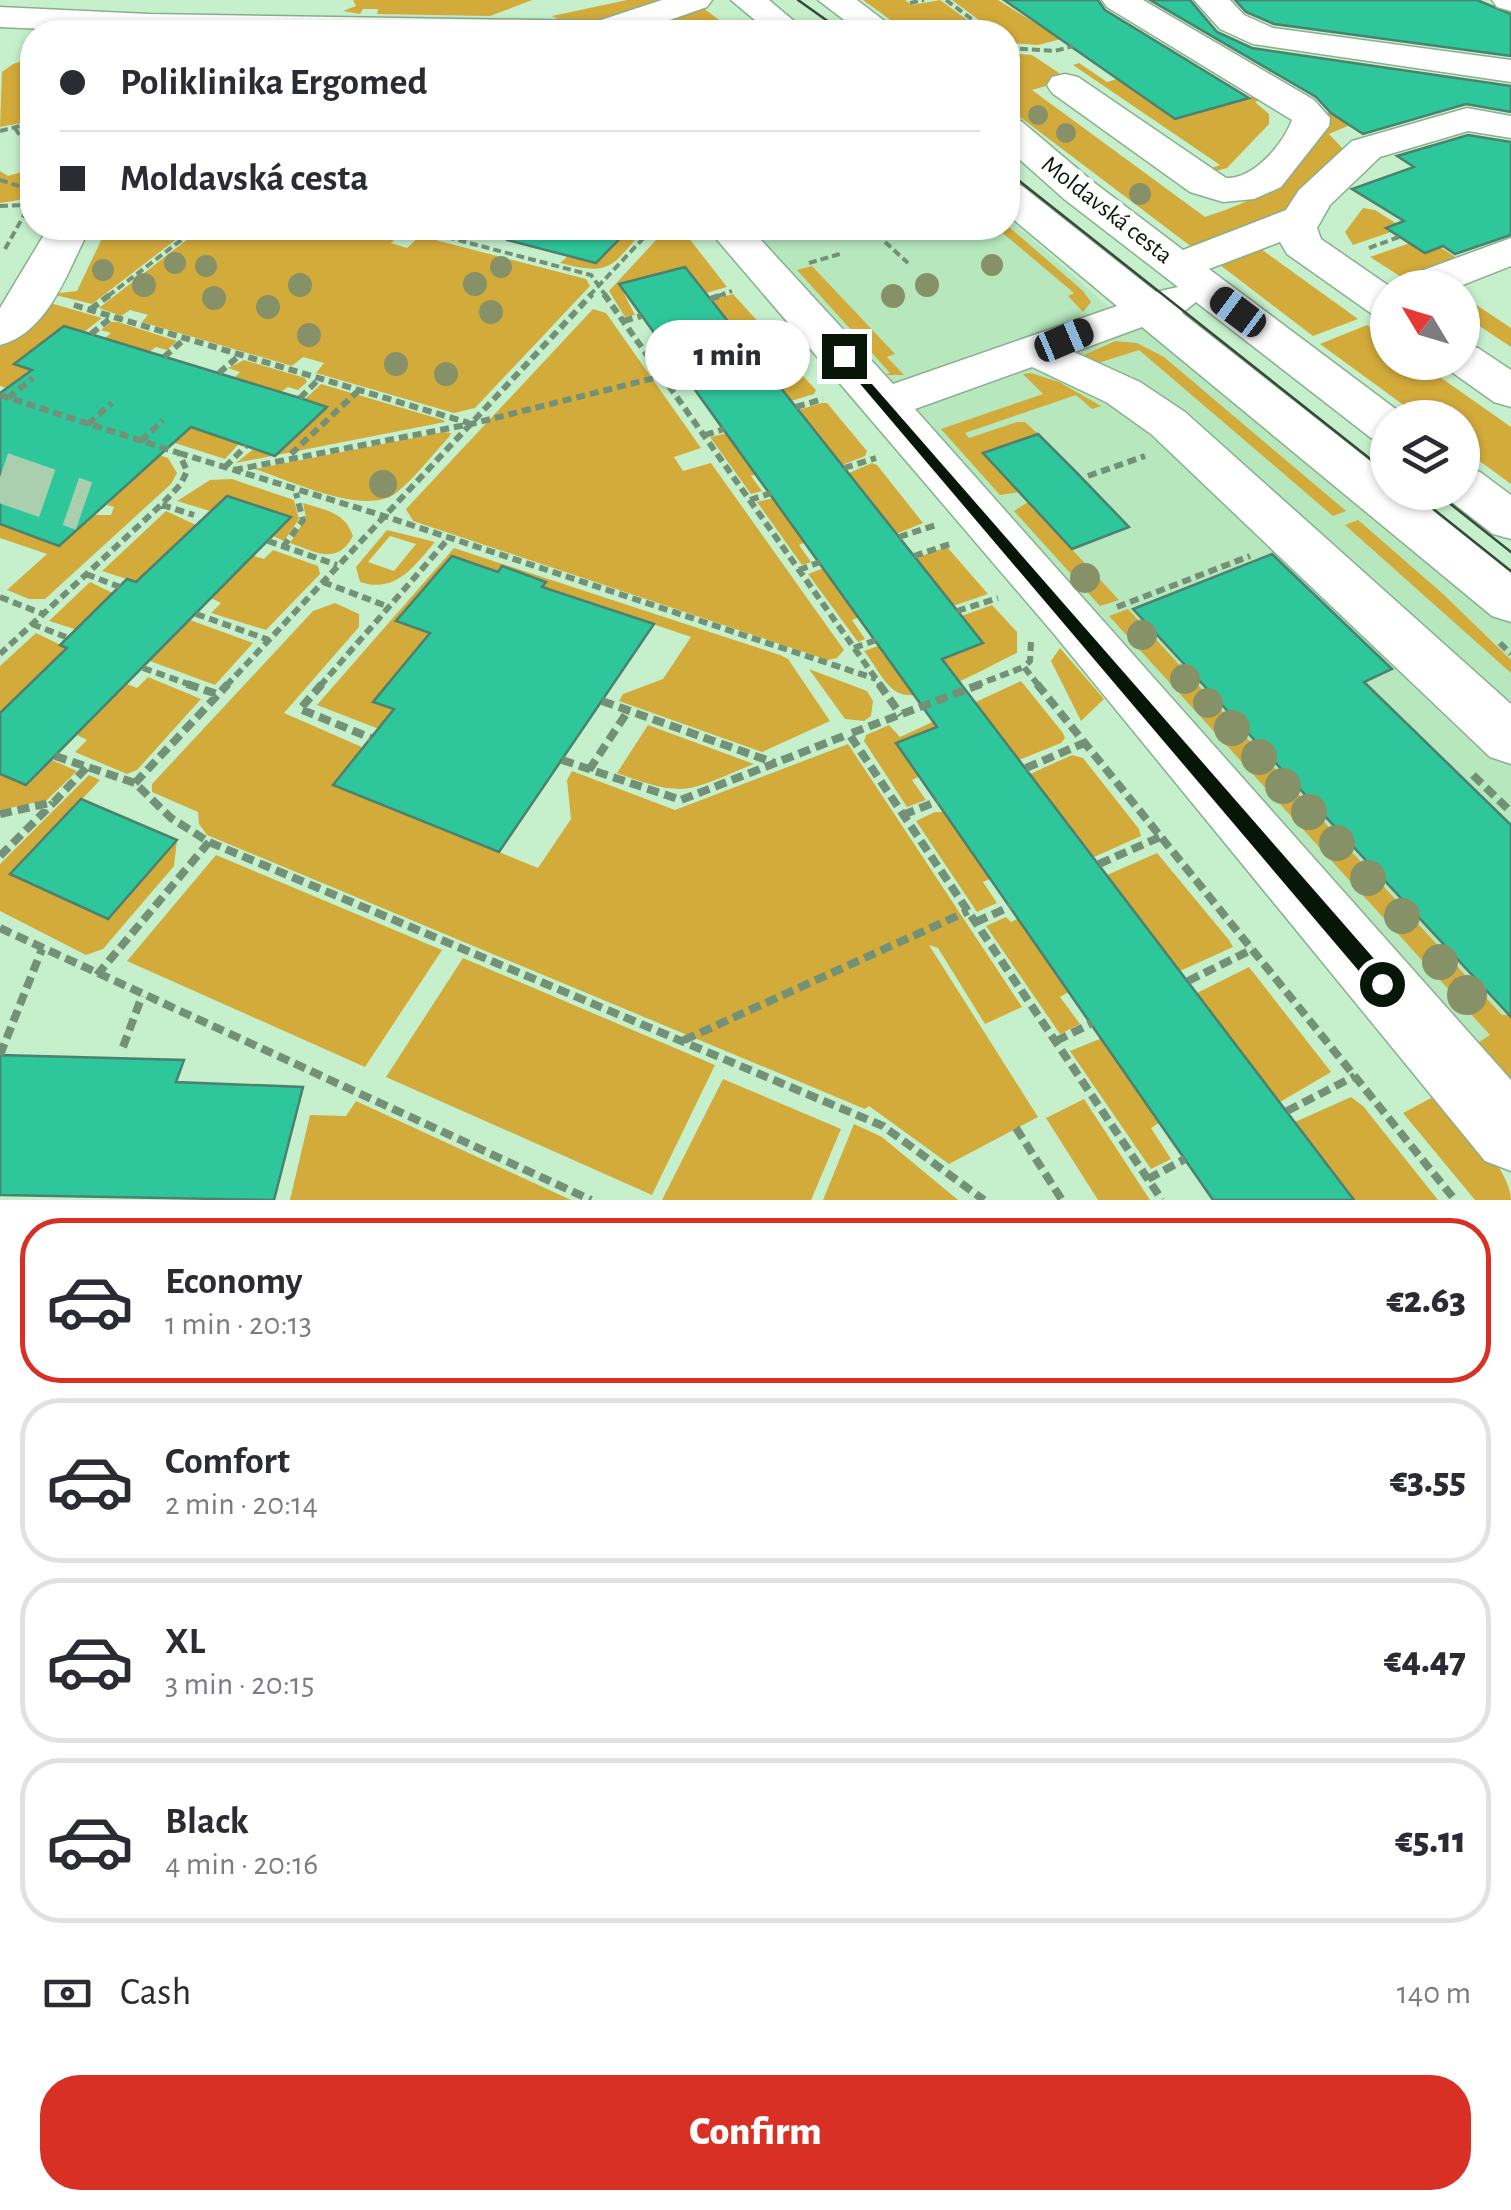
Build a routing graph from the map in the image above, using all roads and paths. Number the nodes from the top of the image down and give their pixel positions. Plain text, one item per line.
1 (748, 0) edge
2 (835, 0) edge
3 (924, 0) edge
4 (946, 0) edge
5 (1119, 0) edge
6 (1211, 0) edge
7 (682, 3) edge
8 (910, 4) dead end
9 (156, 12) edge
10 (0, 17) edge
11 (294, 20) edge
12 (642, 20) edge
13 (774, 20) edge
14 (864, 20) edge
15 (973, 20) edge
16 (1020, 52) edge
17 (1060, 68) joint
18 (1511, 71) edge
19 (20, 127) edge
20 (1511, 127) edge
21 (15, 128) junction
22 (0, 131) edge
23 (20, 136) edge
24 (1020, 140) edge
25 (1020, 205) edge
26 (1301, 220) junction
27 (20, 221) edge
28 (63, 240) edge
29 (180, 240) edge
30 (457, 240) edge
31 (476, 240) edge
32 (643, 240) edge
33 (737, 240) edge
34 (884, 242) dead end
35 (472, 244) junction
36 (1502, 252) edge
37 (561, 254) dead end
38 (1, 256) edge
39 (908, 263) dead end
40 (551, 264) junction
41 (1458, 270) edge
42 (1193, 278) junction
43 (1370, 284) edge
44 (600, 286) junction
45 (740, 288) dead end
46 (710, 299) dead end
47 (72, 304) dead end
48 (1149, 308) junction
49 (90, 310) junction
50 (641, 316) dead end
51 (112, 317) junction
52 (624, 321) junction
53 (773, 326) dead end
54 (0, 332) edge
55 (90, 334) dead end
56 (186, 338) junction
57 (750, 350) dead end
58 (1036, 352) junction
59 (240, 355) junction
60 (164, 356) dead end
61 (1480, 370) edge
62 (682, 371) dead end
63 (219, 373) dead end
64 (664, 377) junction
65 (33, 378) dead end
66 (320, 378) junction
67 (820, 382) dead end
68 (359, 390) junction
69 (1511, 392) edge
70 (4, 397) edge
71 (300, 398) dead end
72 (112, 403) dead end
73 (796, 407) dead end
74 (1370, 413) edge
75 (164, 420) dead end
76 (878, 422) junction
77 (88, 424) junction
78 (470, 424) junction
79 (724, 429) dead end
80 (704, 435) junction
81 (140, 441) junction
82 (246, 446) dead end
83 (179, 453) junction
84 (288, 457) junction
85 (229, 468) junction
86 (844, 468) dead end
87 (296, 492) junction
88 (770, 493) dead end
89 (1480, 498) edge
90 (750, 500) junction
91 (161, 505) junction
92 (929, 510) dead end
93 (194, 515) dead end
94 (384, 516) junction
95 (1511, 521) edge
96 (940, 523) junction
97 (449, 538) junction
98 (899, 538) dead end
99 (1296, 538) junction
100 (268, 541) dead end
101 (283, 547) junction
102 (914, 556) dead end
103 (820, 562) dead end
104 (338, 566) junction
105 (799, 570) junction
106 (86, 574) junction
107 (322, 582) junction
108 (990, 583) dead end
109 (120, 586) dead end
110 (1002, 597) junction
111 (0, 598) edge
112 (1511, 602) edge
113 (389, 607) junction
114 (1011, 607) dead end
115 (956, 610) dead end
116 (43, 614) junction
117 (196, 614) dead end
118 (32, 624) junction
119 (1045, 635) junction
120 (66, 637) dead end
121 (269, 640) junction
122 (876, 640) dead end
123 (854, 648) junction
124 (0, 654) edge
125 (1024, 667) junction
126 (143, 668) dead end
127 (876, 679) junction
128 (218, 694) junction
129 (602, 701) dead end
130 (628, 711) junction
131 (901, 715) junction
132 (849, 734) junction
133 (371, 738) dead end
134 (1511, 740) edge
135 (1085, 743) junction
136 (56, 756) dead end
137 (562, 760) dead end
138 (775, 764) junction
139 (88, 768) junction
140 (1026, 768) dead end
141 (589, 770) junction
142 (135, 783) junction
143 (938, 801) dead end
144 (54, 802) junction
145 (0, 814) edge
146 (904, 815) junction
147 (1160, 837) junction
148 (209, 842) junction
149 (0, 856) edge
150 (1099, 864) dead end
151 (1011, 906) dead end
152 (968, 911) junction
153 (976, 922) junction
154 (0, 928) edge
155 (42, 949) junction
156 (1253, 950) junction
157 (98, 974) junction
158 (1188, 981) dead end
159 (142, 996) junction
160 (1092, 1024) dead end
161 (682, 1041) junction
162 (1056, 1042) junction
163 (123, 1048) dead end
164 (0, 1055) edge
165 (1355, 1076) junction
166 (1287, 1112) dead end
167 (1016, 1128) dead end
168 (1511, 1135) edge
169 (1185, 1160) dead end
170 (1148, 1179) junction
171 (592, 1200) edge
172 (984, 1200) edge
173 (1062, 1200) edge
174 (1162, 1200) edge
175 (1455, 1200) edge

1 - 13 street
2 - 14 street
3 - 8 path
4 - 15 path
5 - 17 street
6 - 18 street
7 - 12 street
9 - 10 street
9 - 11 street
16 - 17 path
19 - 21 path
20 - 26 street
21 - 22 path
21 - 23 path
24 - 42 street, Moldavská cesta
25 - 48 street, Moldavská cesta
26 - 42 street
26 - 43 street
27 - 38 path
28 - 54 street
29 - 49 path
30 - 35 path
31 - 35 path
32 - 44 path
33 - 76 street
34 - 39 path
35 - 40 path
36 - 41 street
37 - 40 path
40 - 44 path
42 - 48 street, Moldavská cesta
42 - 74 street, Moldavská cesta
44 - 52 path
44 - 78 path
45 - 46 path
47 - 49 path
48 - 58 street, Moldavská cesta
48 - 112 street, Moldavská cesta
49 - 51 path
50 - 52 path
51 - 55 path
51 - 56 path
52 - 64 path
53 - 57 path
56 - 59 path
56 - 60 path
58 - 76 street, Moldavská cesta
58 - 99 street
59 - 63 path
59 - 66 path
61 - 69 street
62 - 64 path
64 - 78 path
64 - 80 path
65 - 70 path
66 - 68 path
66 - 71 path
67 - 73 path
68 - 78 path
68 - 84 path
70 - 77 path
72 - 77 path
75 - 81 path
76 - 86 path
76 - 119 street
77 - 81 path
78 - 84 path
78 - 94 path
79 - 80 path
80 - 90 path
81 - 83 path
82 - 85 path
83 - 85 path
83 - 91 path
84 - 85 path
85 - 87 path
87 - 94 path
87 - 101 path
88 - 90 path
89 - 95 street
90 - 105 path
91 - 93 path
91 - 106 path
92 - 96 path
94 - 97 path
94 - 104 path
96 - 98 path
96 - 102 path
97 - 113 path
97 - 127 path
99 - 119 path
99 - 134 street
100 - 101 path
101 - 104 path
103 - 105 path
104 - 107 path
105 - 123 path
106 - 109 path
106 - 116 path
107 - 113 path
107 - 121 path
108 - 110 path
110 - 114 path
110 - 115 path
111 - 116 path
113 - 133 path
116 - 118 path
117 - 121 path
118 - 120 path
118 - 124 path
119 - 125 path
119 - 168 street
121 - 128 path
122 - 123 path
123 - 127 path
125 - 131 path
125 - 135 path
126 - 128 path
127 - 131 path
128 - 142 path
129 - 130 path
130 - 138 path
130 - 141 path
131 - 132 path
132 - 138 path
132 - 146 path
135 - 140 path
135 - 147 path
136 - 139 path
137 - 141 path
138 - 141 path
139 - 142 path
139 - 144 path
142 - 148 path
143 - 146 path
144 - 145 path
144 - 149 path
146 - 152 path
147 - 150 path
147 - 156 path
148 - 157 path
148 - 161 path
151 - 153 path
152 - 153 path
152 - 161 path
153 - 162 path
154 - 155 path
155 - 157 path
155 - 164 path
156 - 158 path
156 - 165 path
157 - 159 path
159 - 163 path
159 - 171 path
160 - 162 path
161 - 172 path
162 - 170 path
165 - 166 path
165 - 175 path
167 - 173 path
169 - 170 path
170 - 174 path

